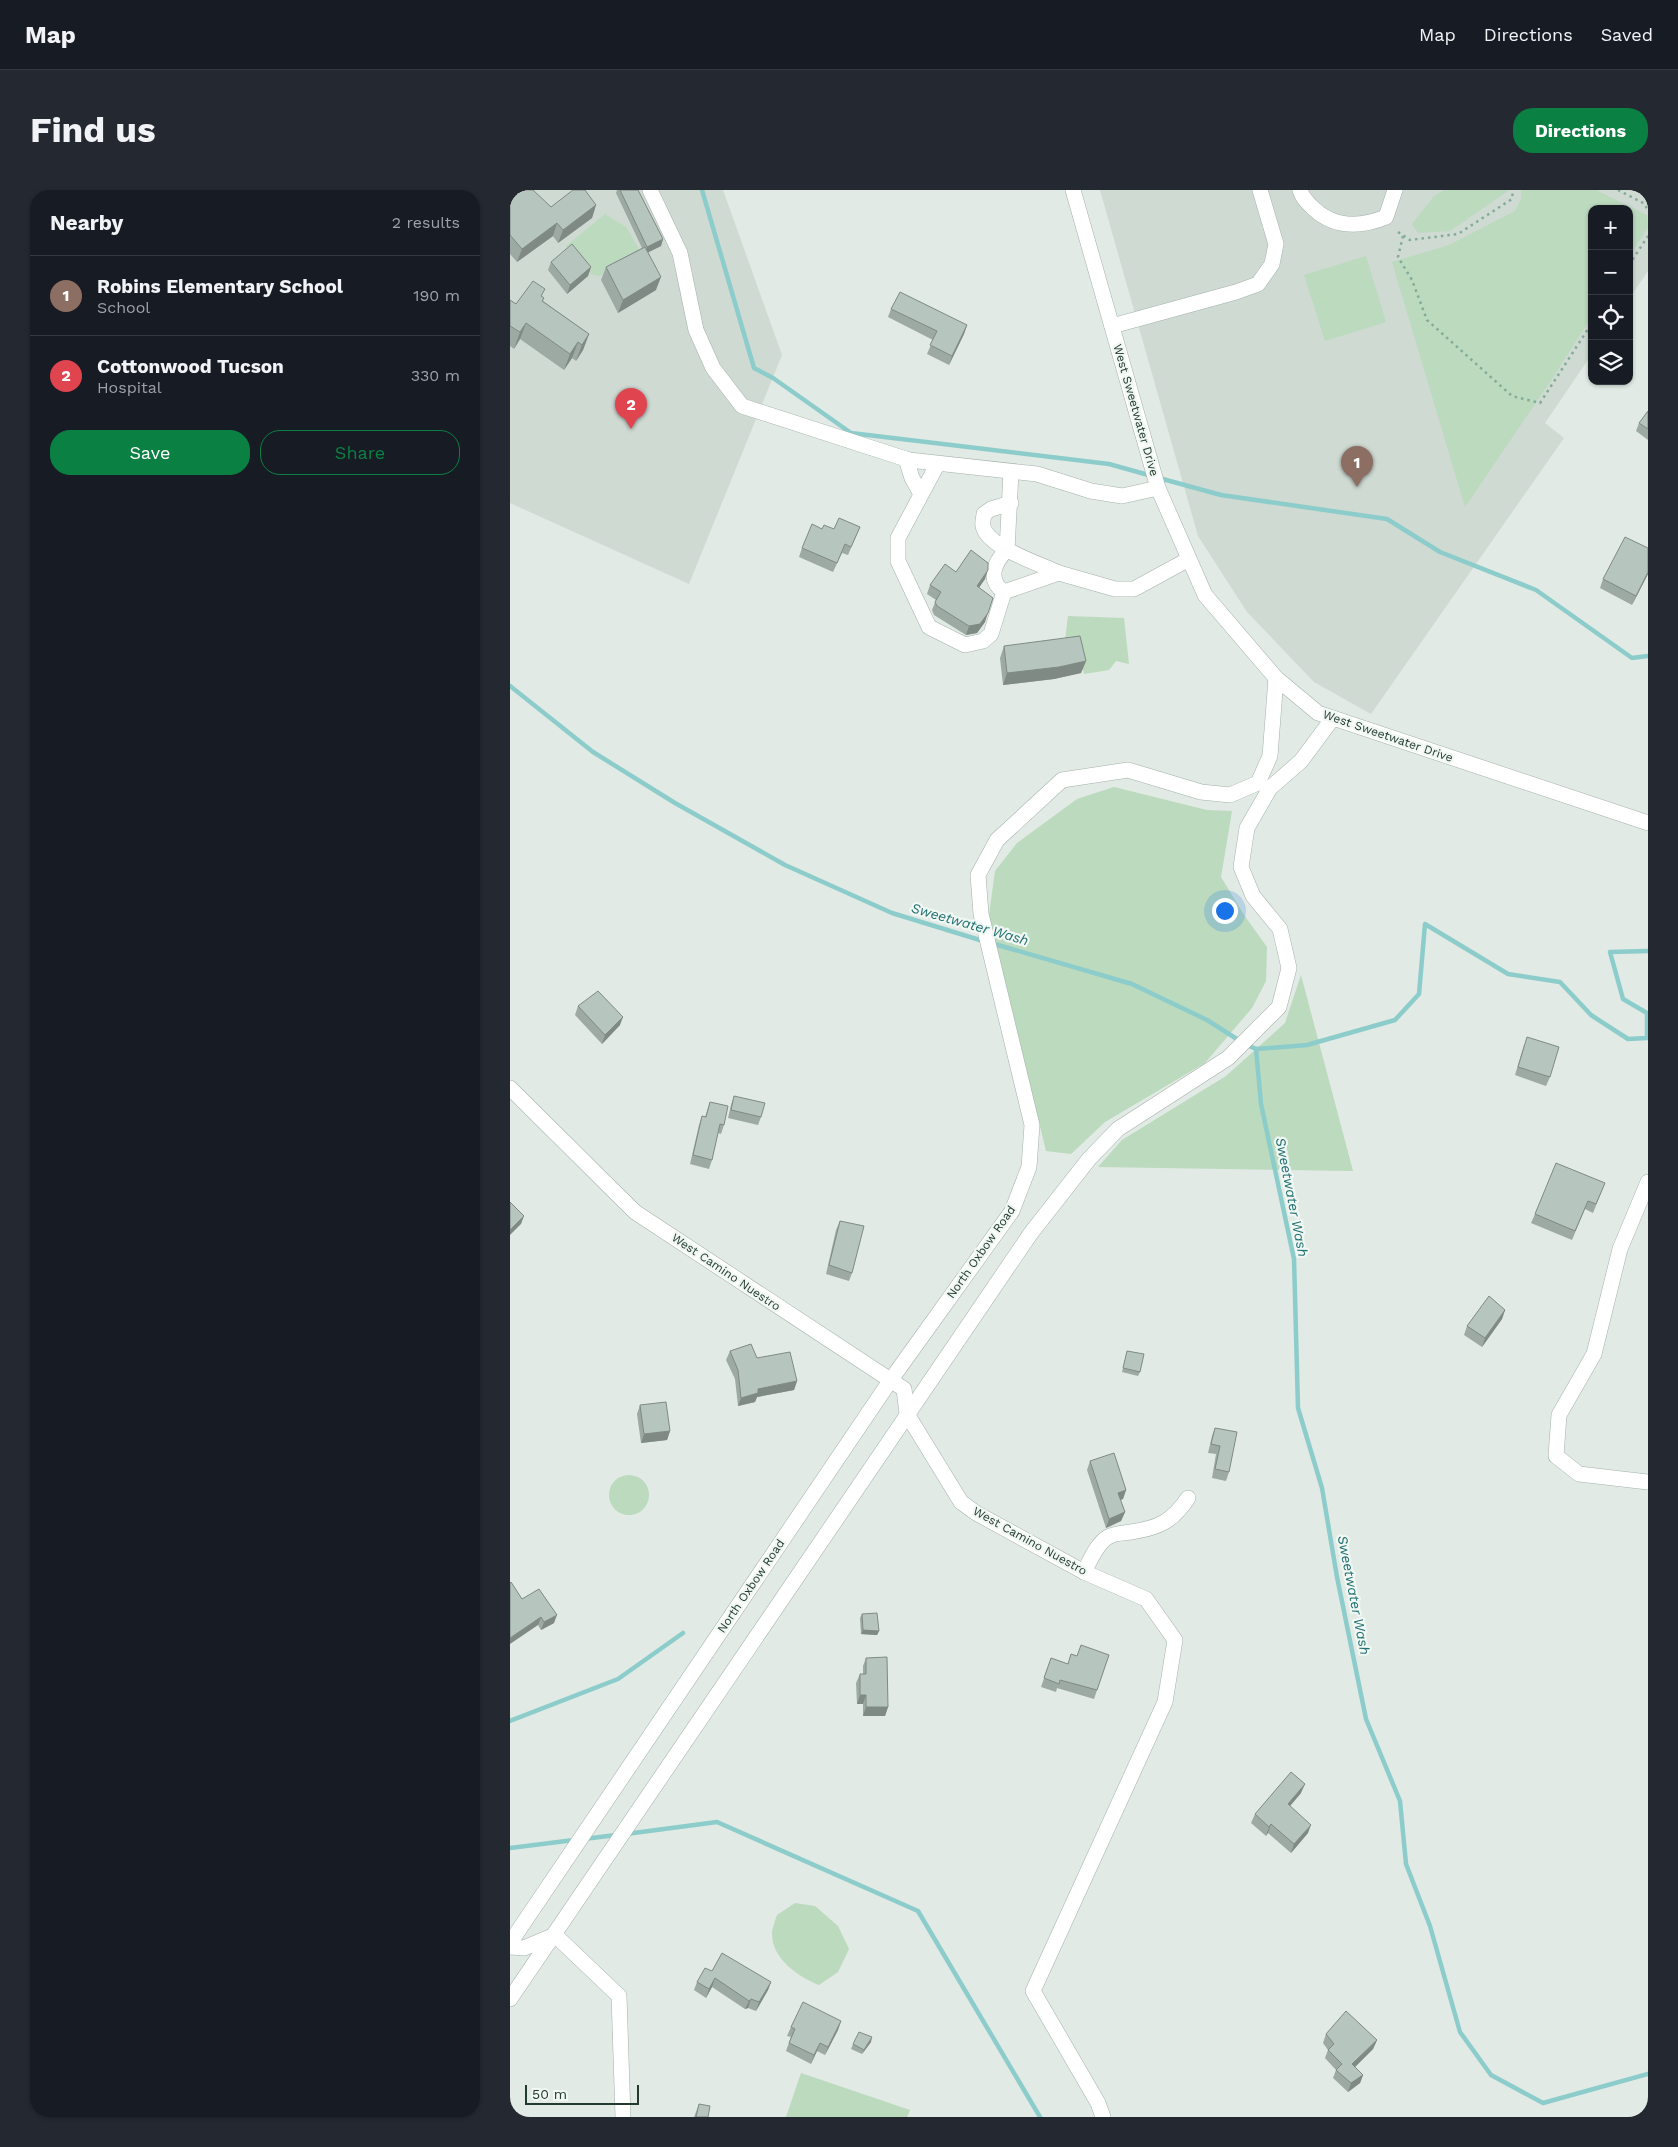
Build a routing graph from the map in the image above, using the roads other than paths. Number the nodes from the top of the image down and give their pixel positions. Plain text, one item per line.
1 (650, 190) edge
2 (1073, 190) edge
3 (1260, 190) edge
4 (1300, 190) edge
5 (1395, 190) edge
6 (1112, 326) junction
7 (906, 460) junction
8 (937, 465) junction
9 (1011, 472) junction
10 (1158, 488) junction
11 (921, 494) junction
12 (1011, 503) junction
13 (1007, 550) junction
14 (1189, 559) junction
15 (1059, 573) junction
16 (1004, 592) junction
17 (1276, 678) junction
18 (1333, 718) junction
19 (1648, 823) edge
20 (510, 1088) edge
21 (1648, 1182) edge
22 (890, 1381) junction
23 (907, 1414) junction
24 (1648, 1482) edge
25 (1188, 1498) dead end
26 (1084, 1572) junction
27 (555, 1935) junction
28 (510, 1943) edge
29 (510, 1947) edge
30 (510, 1999) edge
31 (623, 2117) edge
32 (1103, 2117) edge

1 - 7 street
2 - 6 street, West Sweetwater Drive
3 - 6 street
4 - 5 street
6 - 10 street, West Sweetwater Drive
7 - 8 street
7 - 11 street
8 - 9 street
8 - 11 street
9 - 10 street
9 - 12 street
10 - 14 street, West Sweetwater Drive
11 - 16 street
12 - 13 street
12 - 13 street
13 - 15 street
13 - 16 street
14 - 15 street
14 - 17 street, West Sweetwater Drive
15 - 16 street
17 - 18 street, West Sweetwater Drive
17 - 22 street, North Oxbow Road
18 - 19 street, West Sweetwater Drive
18 - 23 street
20 - 22 street, West Camino Nuestro
21 - 24 street
22 - 23 street, West Camino Nuestro
22 - 28 street, North Oxbow Road
23 - 26 street, West Camino Nuestro
23 - 27 street
25 - 26 street
26 - 32 street, West Camino Nuestro
27 - 29 street
27 - 30 street
27 - 31 street

